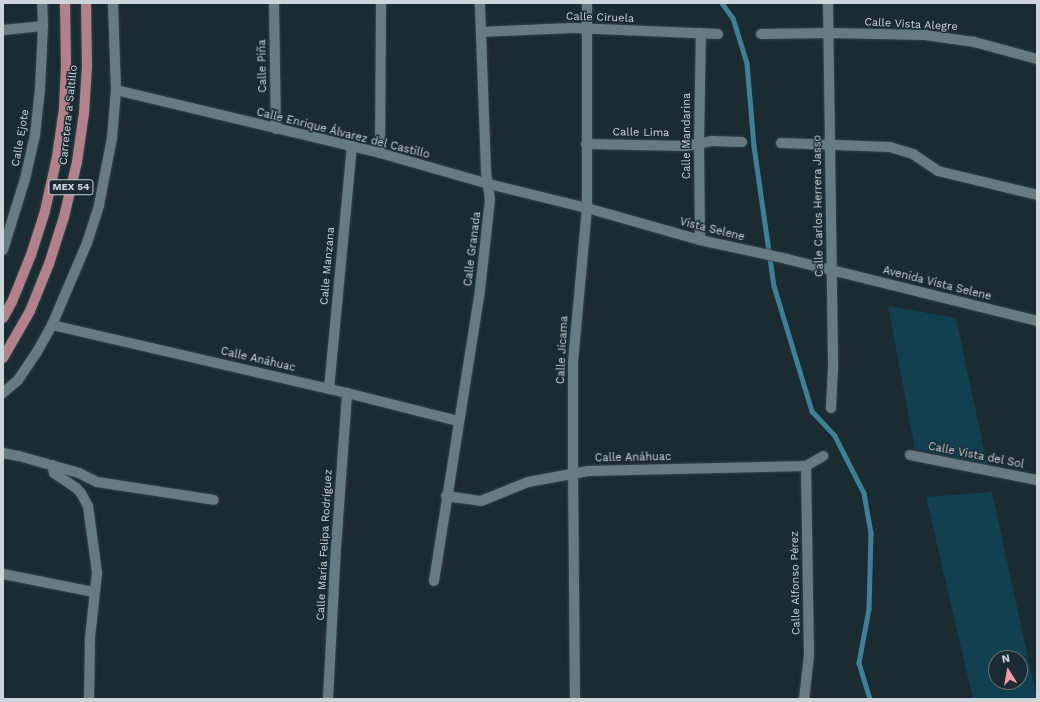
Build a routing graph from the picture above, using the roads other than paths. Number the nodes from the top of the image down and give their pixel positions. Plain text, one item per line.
1 (42, 3) edge
2 (65, 3) edge
3 (86, 3) edge
4 (113, 3) edge
5 (274, 3) edge
6 (381, 3) edge
7 (480, 3) edge
8 (587, 3) edge
9 (828, 3) edge
10 (43, 26) junction
11 (587, 29) junction
12 (3, 30) edge
13 (481, 32) junction
14 (701, 33) junction
15 (829, 33) junction
16 (718, 34) dead end
17 (761, 34) dead end
18 (1037, 59) edge
19 (116, 90) junction
20 (276, 129) junction
21 (742, 142) dead end
22 (699, 143) junction
23 (781, 143) dead end
24 (586, 144) junction
25 (830, 144) junction
26 (352, 146) junction
27 (380, 153) junction
28 (489, 184) junction
29 (1037, 196) edge
30 (586, 208) junction
31 (700, 240) junction
32 (3, 250) edge
33 (832, 270) junction
34 (3, 318) edge
35 (1037, 321) edge
36 (52, 325) junction
37 (3, 358) edge
38 (329, 389) junction
39 (3, 393) edge
40 (347, 393) junction
41 (831, 408) dead end
42 (458, 421) junction
43 (3, 453) edge
44 (910, 455) dead end
45 (823, 456) dead end
46 (52, 465) junction
47 (806, 466) junction
48 (572, 473) junction
49 (1037, 480) edge
50 (446, 496) junction
51 (214, 500) dead end
52 (3, 574) edge
53 (434, 581) dead end
54 (94, 592) junction
55 (89, 699) edge
56 (328, 699) edge
57 (575, 699) edge
58 (804, 699) edge

1 - 10 street, Calle Ejote
2 - 34 main road, Carretera a Saltillo / MEX 54
3 - 37 main road, Carretera a Saltillo / MEX 54
4 - 19 street
5 - 20 street, Calle Piña
6 - 27 street
7 - 13 street, Calle Granada
8 - 11 street, Calle Jícama
9 - 15 street, Calle Carlos Herrera Jasso
10 - 12 street
10 - 32 street, Calle Ejote
11 - 13 street, Calle Ciruela
11 - 14 street, Calle Ciruela
11 - 24 street, Calle Jícama
13 - 28 street, Calle Granada
14 - 16 street, Calle Ciruela
14 - 22 street, Calle Mandarina
15 - 17 street
15 - 18 street, Calle Vista Alegre
15 - 25 street, Calle Carlos Herrera Jasso
19 - 20 street, Calle Enrique Álvarez del Castillo
19 - 36 street
20 - 26 street, Calle Enrique Álvarez del Castillo
21 - 22 street, Calle Lima
22 - 24 street, Calle Lima
22 - 31 street, Calle Mandarina
23 - 25 street
24 - 30 street, Calle Jícama
25 - 29 street
25 - 33 street, Calle Carlos Herrera Jasso
26 - 27 street, Calle Enrique Álvarez del Castillo
26 - 38 street, Calle Manzana
27 - 28 street, Calle Enrique Álvarez del Castillo
28 - 30 street, Calle Enrique Álvarez del Castillo
28 - 42 street, Calle Granada
30 - 31 street, Vista Selene
30 - 48 street, Calle Jícama
31 - 33 street, Vista Selene
33 - 35 street, Avenida Vista Selene
33 - 41 street, Calle Carlos Herrera Jasso
36 - 38 street, Calle Anáhuac
36 - 39 street
38 - 40 street, Calle Anáhuac
40 - 42 street, Calle Anáhuac
40 - 56 street, Calle María Felipa Rodríguez
42 - 50 street, Calle Granada
43 - 46 street
44 - 49 street, Calle Vista del Sol
45 - 47 street, Calle Anáhuac
46 - 51 street
46 - 54 street
47 - 48 street, Calle Anáhuac
47 - 58 street, Calle Alfonso Pérez
48 - 50 street, Calle Anáhuac
48 - 57 street, Calle Jícama
50 - 53 street, Calle Granada
52 - 54 street
54 - 55 street

